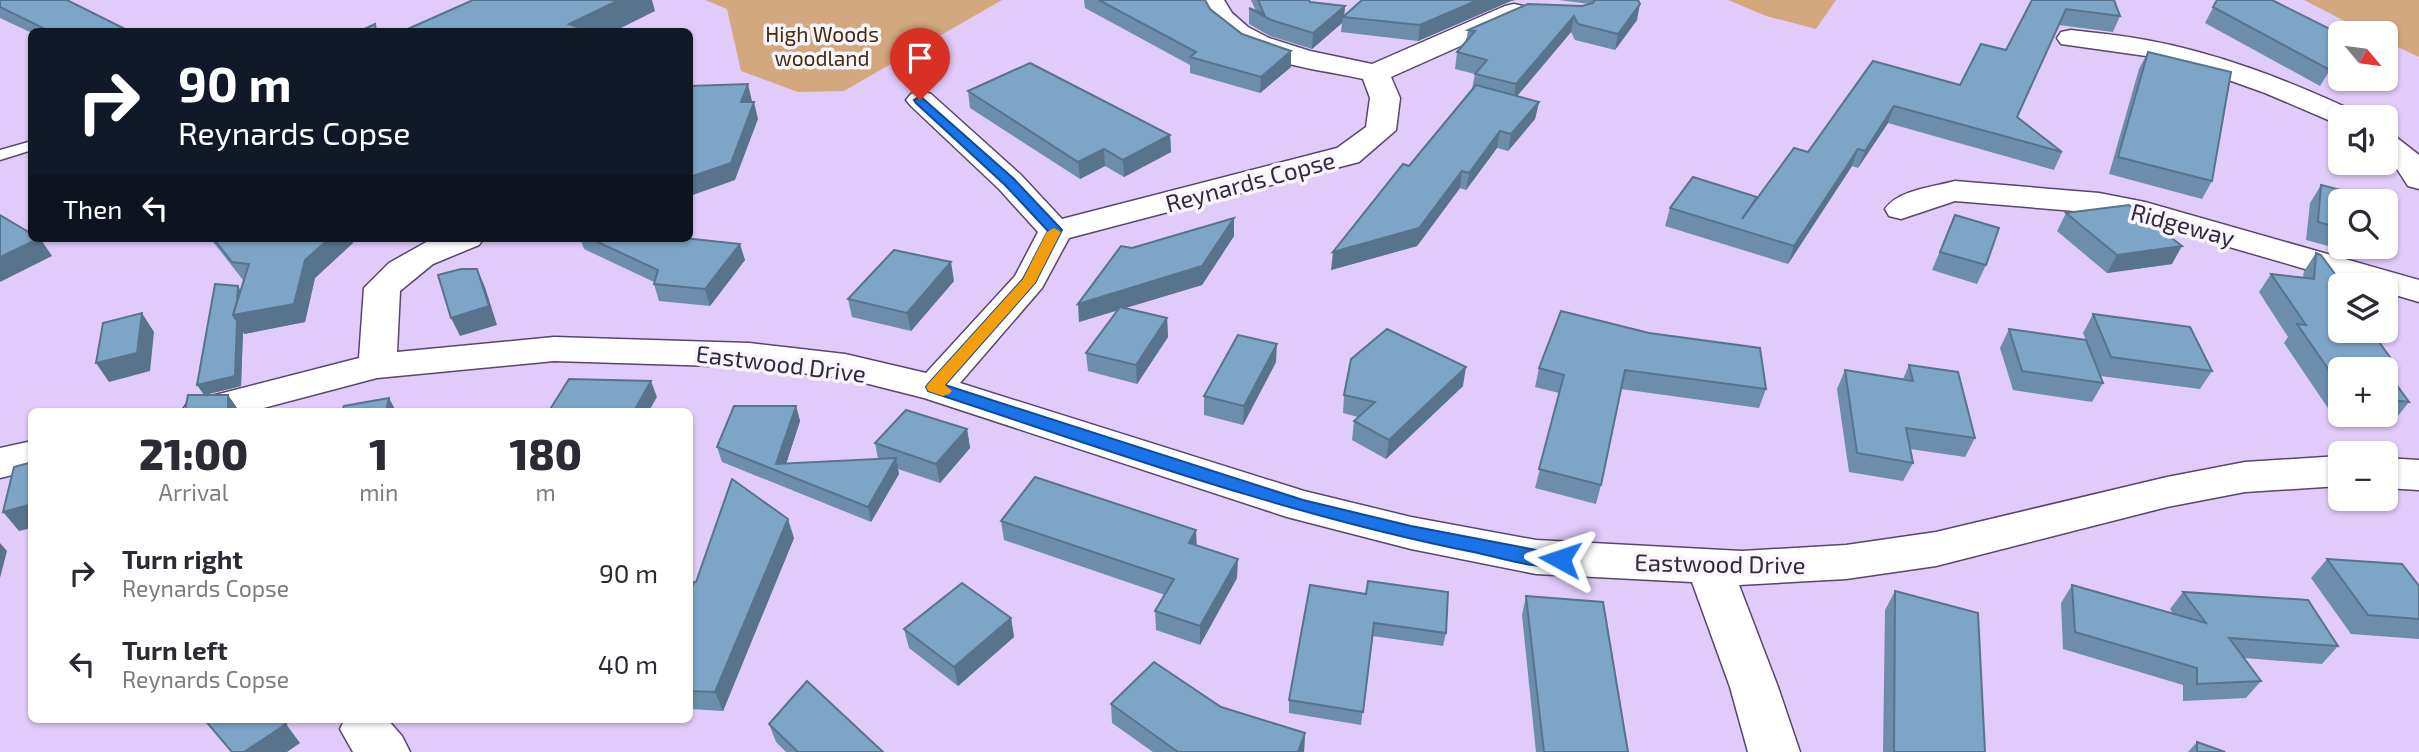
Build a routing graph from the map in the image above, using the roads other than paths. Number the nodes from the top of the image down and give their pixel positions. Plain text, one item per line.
1 (1211, 0) edge
2 (1525, 6) edge
3 (2071, 38) dead end
4 (1376, 73) junction
5 (920, 100) dead end
6 (2328, 110) edge
7 (28, 146) edge
8 (2398, 154) edge
9 (0, 155) edge
10 (2419, 179) edge
11 (1901, 209) dead end
12 (1055, 230) junction
13 (454, 242) edge
14 (2419, 291) edge
15 (377, 366) junction
16 (934, 387) junction
17 (214, 408) edge
18 (28, 456) edge
19 (0, 463) edge
20 (2328, 472) edge
21 (2398, 474) edge
22 (2419, 475) edge
23 (1709, 566) junction
24 (1774, 752) edge

1 - 4 street
2 - 4 street
3 - 6 street
4 - 12 street, Reynards Copse
5 - 12 street
7 - 9 lane
8 - 10 street
11 - 14 street, Ridgeway
12 - 16 street
13 - 15 street
15 - 16 street, Eastwood Drive
15 - 17 street, Eastwood Drive
16 - 23 street, Eastwood Drive
18 - 19 street
20 - 23 street, Eastwood Drive
21 - 22 street
23 - 24 street

